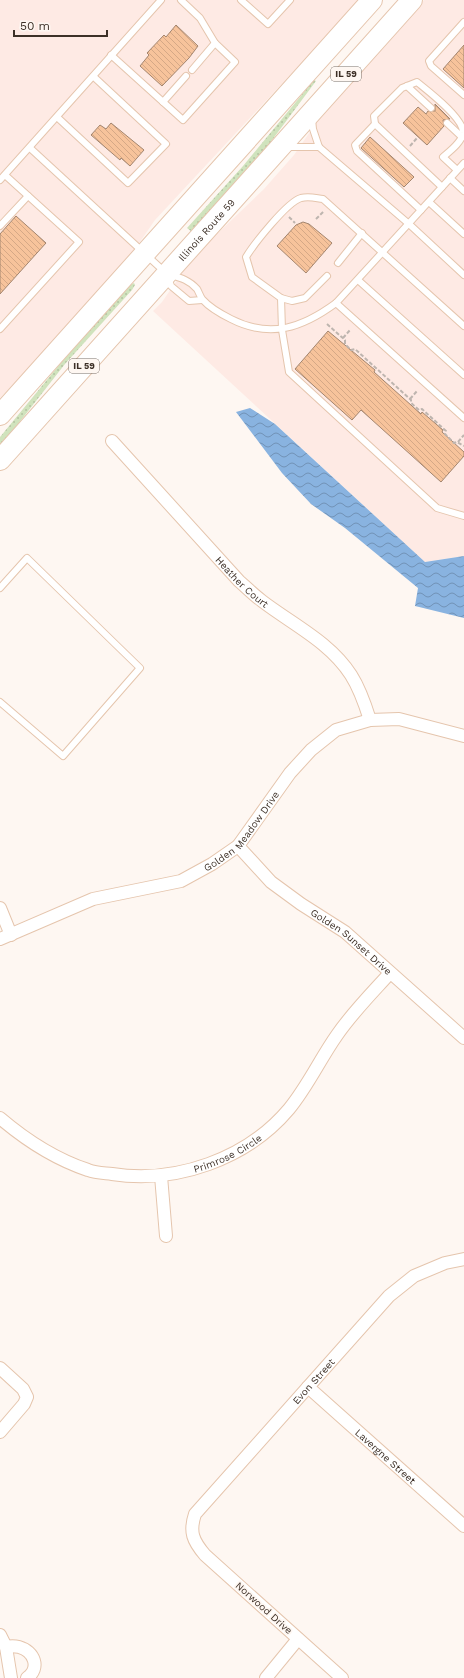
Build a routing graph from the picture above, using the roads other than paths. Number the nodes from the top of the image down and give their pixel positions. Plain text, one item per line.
1 (161, 0) edge
2 (181, 0) edge
3 (241, 0) edge
4 (290, 0) edge
5 (372, 0) edge
6 (412, 0) edge
7 (464, 22) edge
8 (215, 43) junction
9 (111, 56) junction
10 (192, 70) dead end
11 (186, 76) dead end
12 (94, 77) junction
13 (406, 86) junction
14 (464, 95) edge
15 (163, 102) junction
16 (431, 108) dead end
17 (311, 113) junction
18 (57, 117) junction
19 (447, 123) dead end
20 (375, 124) junction
21 (462, 137) junction
22 (319, 147) junction
23 (30, 148) junction
24 (280, 148) junction
25 (464, 163) edge
26 (458, 170) junction
27 (5, 175) junction
28 (450, 178) junction
29 (0, 180) edge
30 (442, 187) junction
31 (464, 191) edge
32 (28, 196) junction
33 (429, 202) junction
34 (421, 210) junction
35 (409, 224) junction
36 (0, 226) edge
37 (362, 233) junction
38 (464, 234) edge
39 (383, 252) junction
40 (145, 253) junction
41 (338, 263) dead end
42 (167, 274) junction
43 (464, 275) edge
44 (327, 276) dead end
45 (358, 280) junction
46 (281, 298) junction
47 (202, 300) junction
48 (336, 303) junction
49 (464, 326) edge
50 (1, 327) edge
51 (282, 330) junction
52 (464, 374) edge
53 (0, 415) edge
54 (464, 418) edge
55 (112, 441) dead end
56 (0, 460) edge
57 (464, 516) edge
58 (0, 588) edge
59 (0, 702) edge
60 (370, 720) junction
61 (464, 736) edge
62 (238, 846) junction
63 (0, 908) edge
64 (5, 937) edge
65 (390, 973) junction
66 (464, 1038) edge
67 (0, 1118) edge
68 (161, 1176) junction
69 (166, 1236) dead end
70 (464, 1259) edge
71 (0, 1368) edge
72 (308, 1387) junction
73 (0, 1432) edge
74 (464, 1526) edge
75 (192, 1535) joint
76 (0, 1634) edge
77 (298, 1639) junction
78 (6, 1647) junction
79 (11, 1678) edge
80 (27, 1678) edge
81 (266, 1678) edge
82 (342, 1678) edge

1 - 9 lane
2 - 8 lane
3 - 4 lane
5 - 40 main road, IL 59
6 - 17 main road, Illinois Route 59 / IL 59
7 - 14 lane
8 - 10 lane
8 - 15 lane
9 - 12 lane
9 - 15 lane
11 - 15 lane
12 - 18 lane
12 - 18 lane
13 - 16 lane
13 - 20 lane
13 - 21 lane
17 - 22 lane
17 - 24 main road, Illinois Route 59 / IL 59
18 - 23 lane
19 - 21 lane
20 - 30 lane
20 - 34 lane
21 - 26 lane
22 - 24 lane
22 - 35 lane
23 - 27 lane
23 - 40 lane
24 - 42 main road, Illinois Route 59 / IL 59
25 - 26 lane
26 - 28 lane
27 - 29 lane
27 - 32 lane
28 - 30 lane
28 - 31 lane
30 - 33 lane
32 - 36 lane
32 - 50 lane
33 - 34 lane
33 - 38 lane
34 - 35 lane
35 - 39 lane
35 - 43 lane
37 - 39 lane
37 - 41 lane
37 - 46 lane
39 - 45 lane
39 - 49 lane
40 - 42 lane
40 - 53 main road, IL 59
42 - 47 lane
42 - 47 lane
42 - 56 main road, Illinois Route 59 / IL 59
44 - 46 lane
45 - 48 lane
45 - 52 lane
46 - 51 lane
47 - 51 lane
48 - 51 lane
48 - 54 lane
51 - 57 lane
55 - 60 street, Heather Court
58 - 59 lane
60 - 61 street, Golden Meadow Drive
60 - 62 street, Golden Meadow Drive
62 - 64 street, Golden Meadow Drive
62 - 65 street, Golden Sunset Drive
63 - 64 street
65 - 66 street, Golden Sunset Drive
65 - 68 street, Primrose Circle
67 - 68 street, Primrose Circle
68 - 69 street
70 - 72 street, Evon Street
71 - 73 street
72 - 74 street, Lavergne Street
72 - 75 street, Evon Street
75 - 77 street, Norwood Drive
76 - 78 street
77 - 81 street
77 - 82 street, Norwood Drive
78 - 79 street
78 - 80 street

